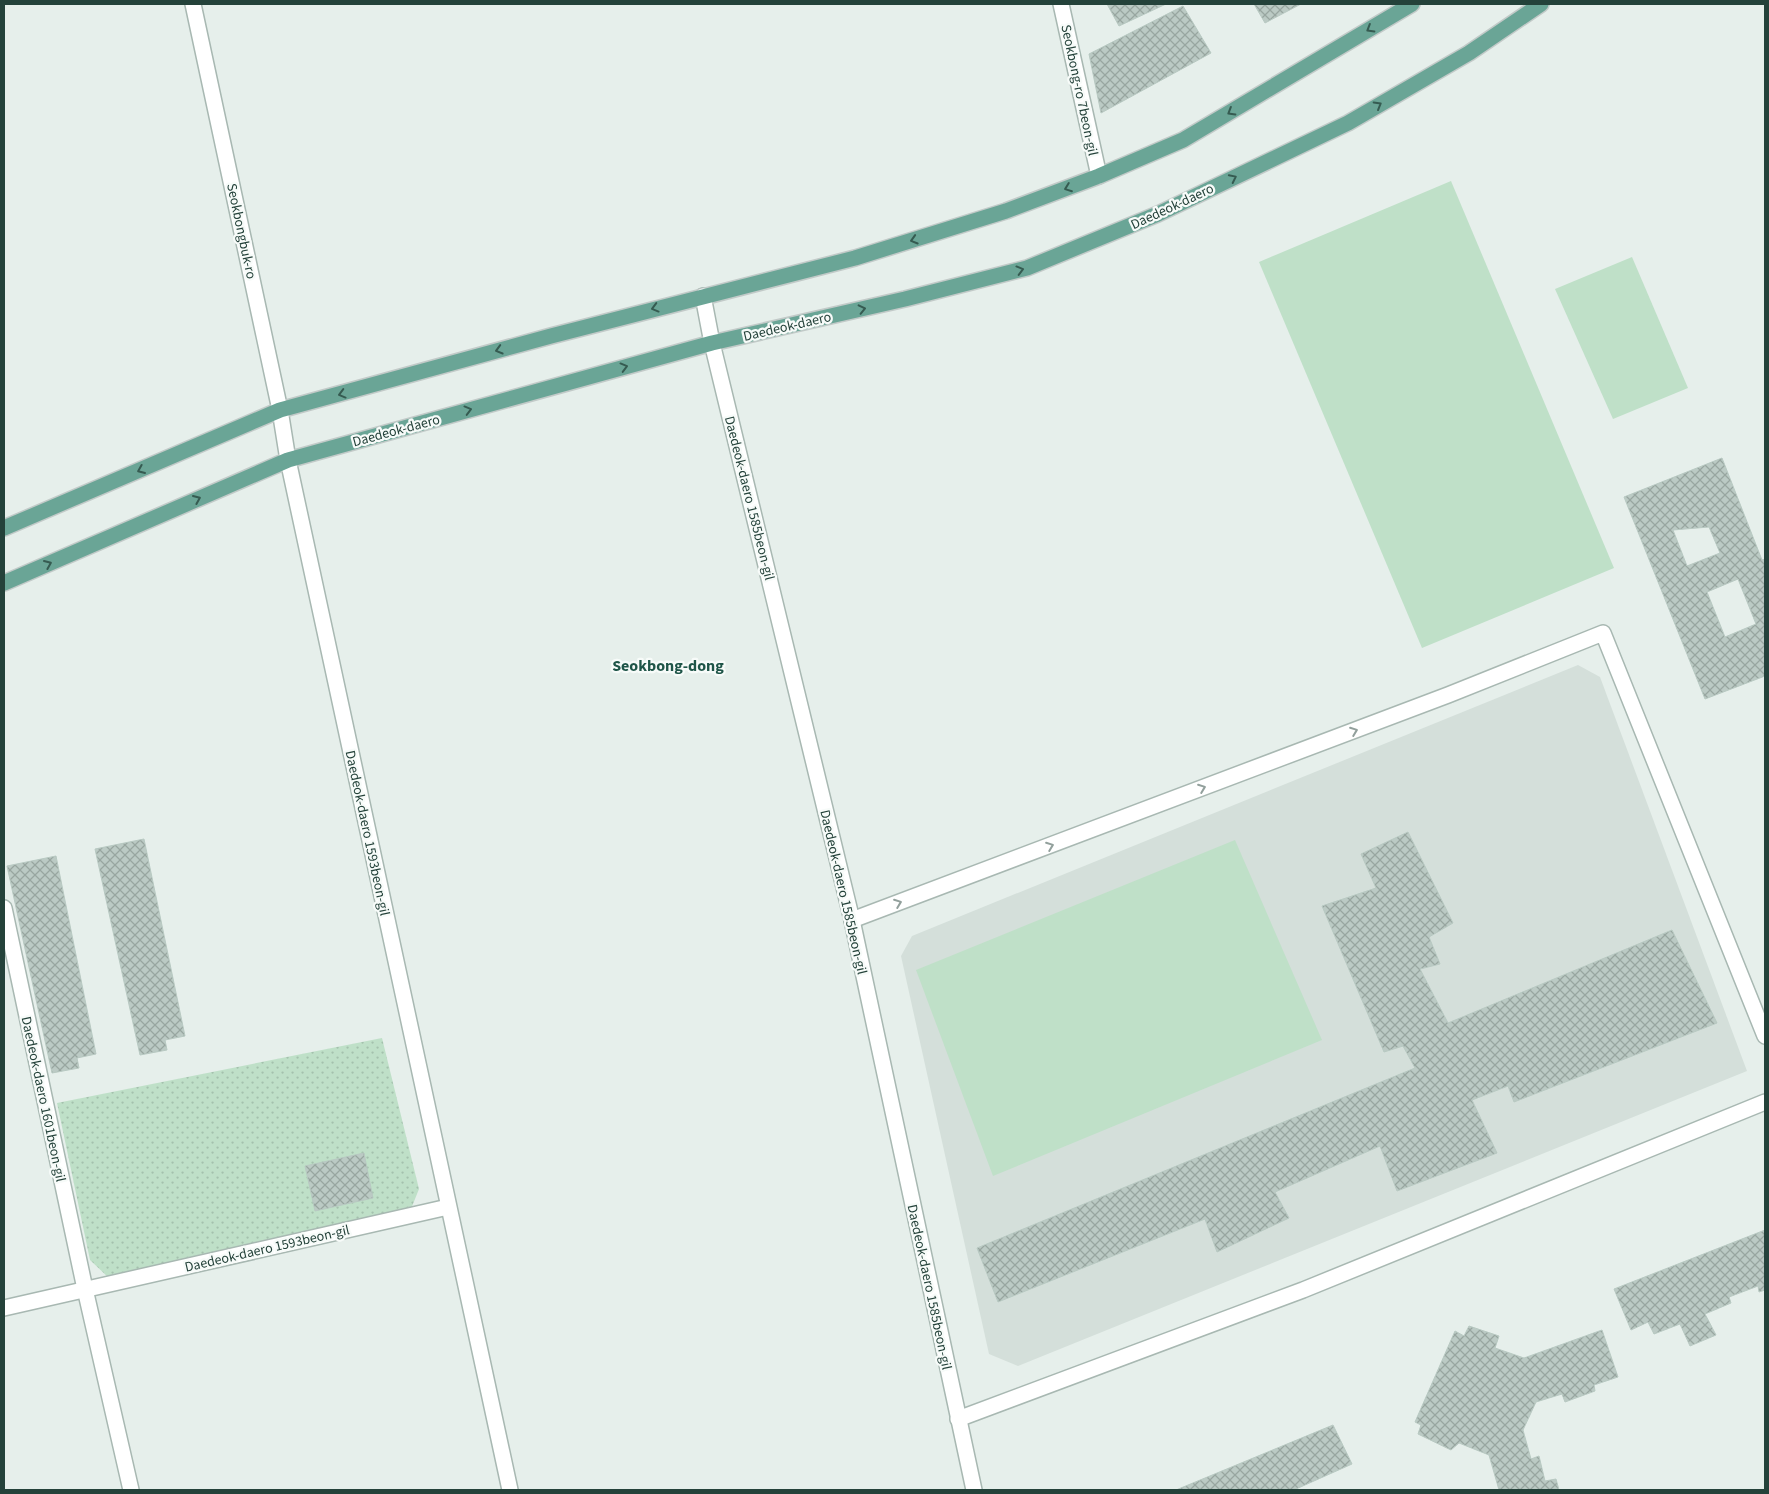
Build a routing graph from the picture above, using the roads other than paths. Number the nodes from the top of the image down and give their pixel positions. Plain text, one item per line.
1 (193, 4) edge
2 (1061, 4) edge
3 (1412, 4) edge
4 (1541, 4) edge
5 (1099, 176) junction
6 (702, 296) junction
7 (712, 343) junction
8 (280, 410) junction
9 (288, 460) junction
10 (4, 528) edge
11 (4, 583) edge
12 (4, 908) edge
13 (852, 920) junction
14 (1765, 1036) edge
15 (1765, 1102) edge
16 (448, 1207) junction
17 (85, 1289) junction
18 (4, 1308) edge
19 (958, 1419) junction
20 (131, 1490) edge
21 (510, 1490) edge
22 (974, 1490) edge

1 - 8 street, Seokbongbuk-ro
2 - 5 street, Seokbong-ro 7beon-gil
3 -> 5 main road
7 -> 4 main road, Daedeok-daero
5 -> 6 main road
6 - 7 street, Daedeok-daero 1585beon-gil
6 -> 8 main road
9 -> 7 main road, Daedeok-daero
7 - 13 street, Daedeok-daero 1585beon-gil
8 - 9 street, Seokbongbuk-ro
8 -> 10 main road
11 -> 9 main road, Daedeok-daero
9 - 16 street, Daedeok-daero 1593beon-gil
12 - 17 street, Daedeok-daero 1601beon-gil
13 -> 14 street
13 - 19 street, Daedeok-daero 1585beon-gil
15 - 19 street
16 - 17 street, Daedeok-daero 1593beon-gil
16 - 21 street, Daedeok-daero 1593beon-gil
17 - 18 street
17 - 20 street, Daedeok-daero 1601beon-gil
19 - 22 street, Daedeok-daero 1585beon-gil

